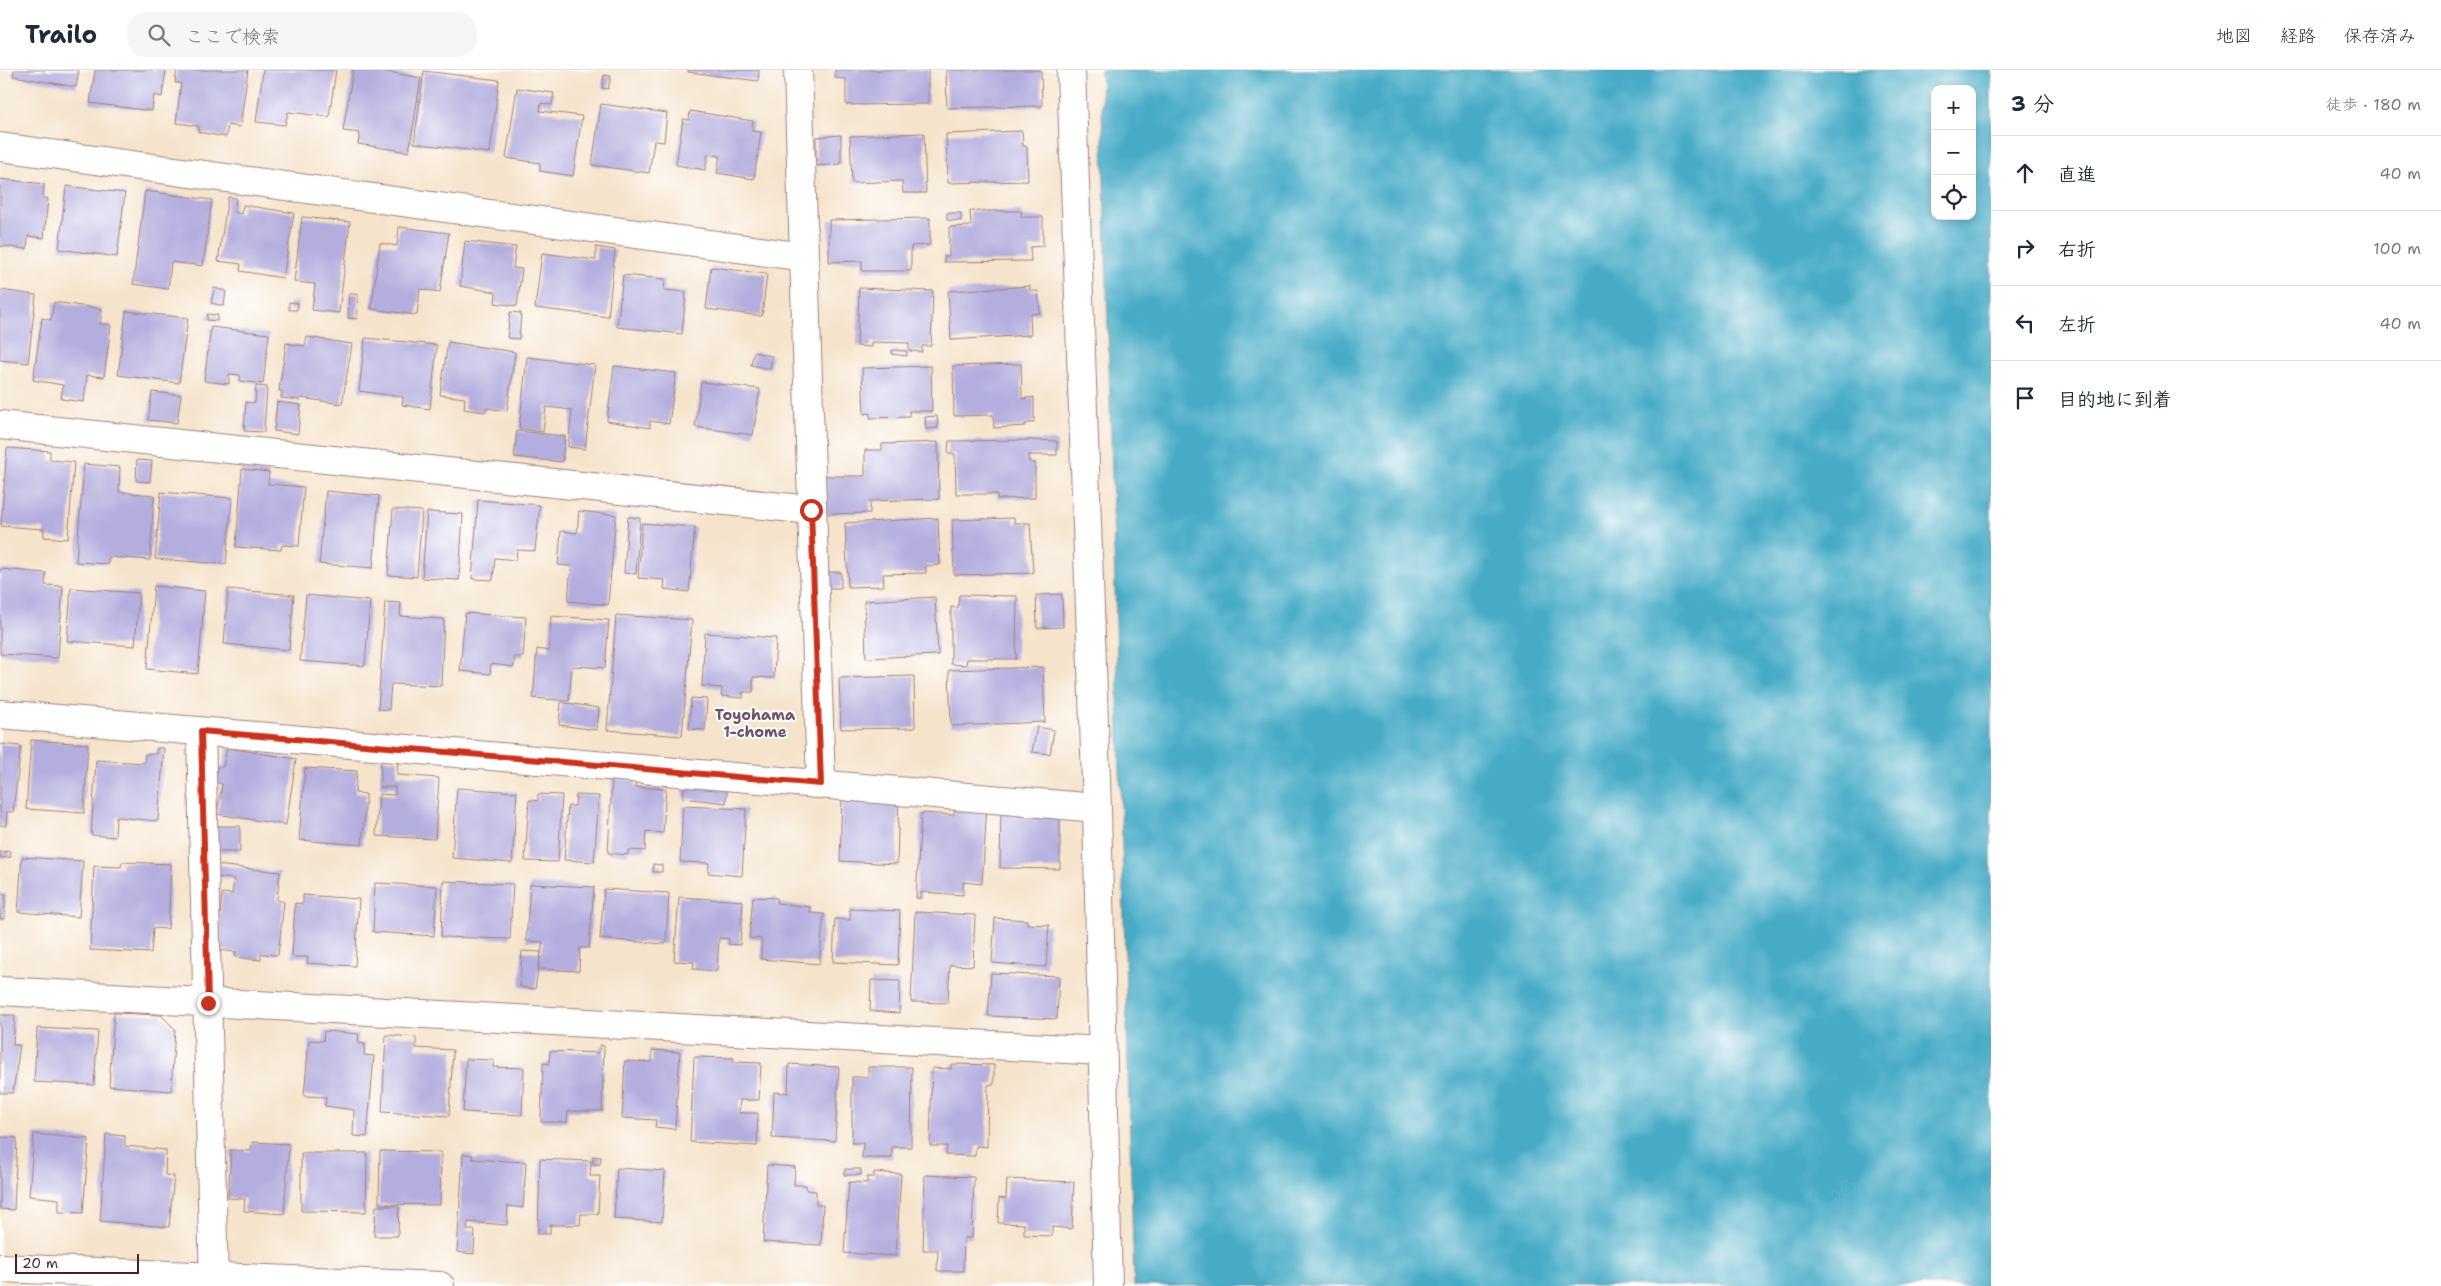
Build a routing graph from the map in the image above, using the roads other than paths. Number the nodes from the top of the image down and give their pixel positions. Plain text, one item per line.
1 (798, 70) edge
2 (1071, 70) edge
3 (0, 147) edge
4 (804, 257) junction
5 (0, 424) edge
6 (811, 510) junction
7 (0, 714) edge
8 (201, 731) junction
9 (821, 784) junction
10 (1097, 808) junction
11 (0, 990) edge
12 (208, 1003) junction
13 (1102, 1051) junction
14 (0, 1268) edge
15 (214, 1282) edge
16 (440, 1286) edge
17 (1108, 1286) edge

1 - 4 street
2 - 10 street
3 - 4 street
4 - 6 street
5 - 6 street
6 - 9 street
7 - 8 street
8 - 9 street
8 - 12 street
9 - 10 street
10 - 13 street
11 - 12 street
12 - 13 street
12 - 15 street
13 - 17 street
14 - 15 street
15 - 16 street

